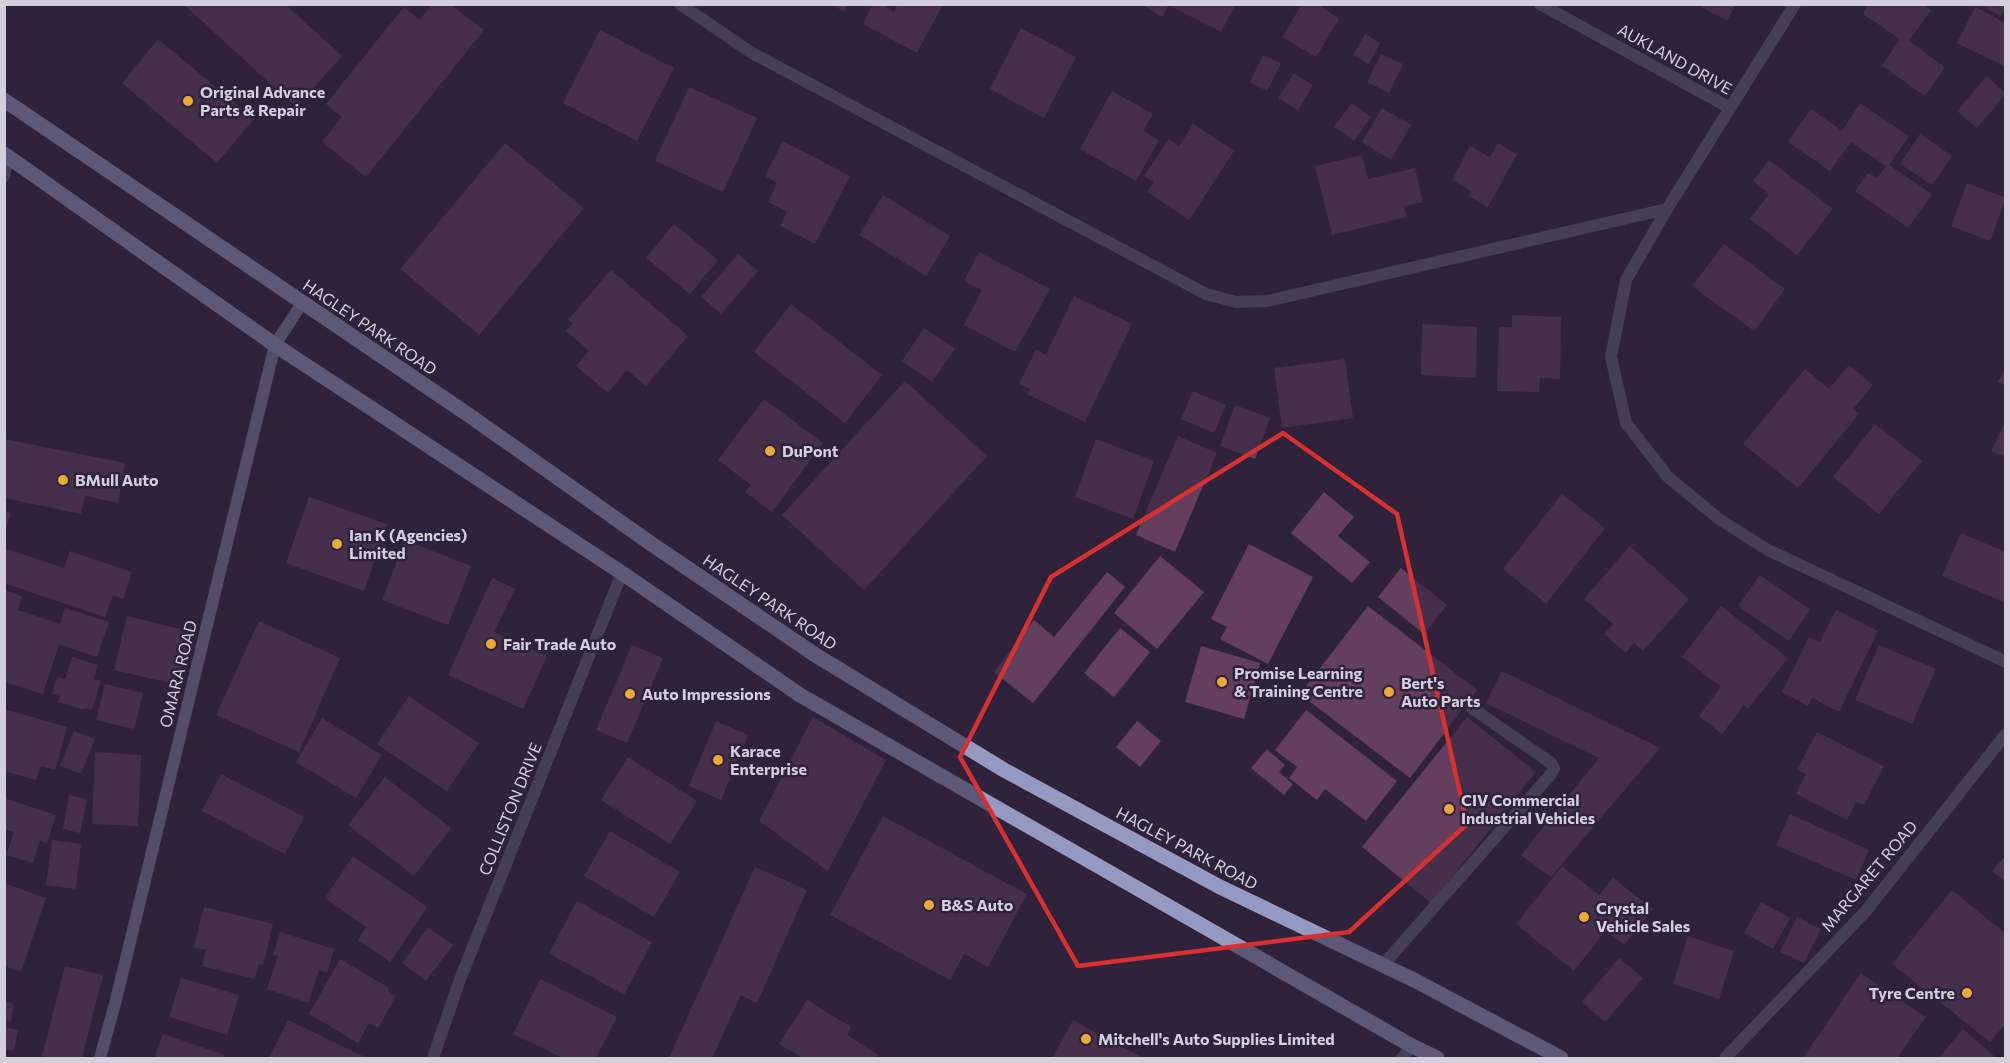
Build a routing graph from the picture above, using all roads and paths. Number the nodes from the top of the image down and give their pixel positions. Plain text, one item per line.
1 (680, 4) edge
2 (1540, 4) edge
3 (1795, 4) edge
4 (4, 100) edge
5 (1730, 108) junction
6 (6, 156) edge
7 (4, 176) edge
8 (1667, 209) junction
9 (302, 303) junction
10 (274, 345) junction
11 (622, 573) junction
12 (2006, 663) edge
13 (1472, 708) dead end
14 (2006, 734) edge
15 (1383, 965) junction
16 (1412, 1046) junction
17 (100, 1059) edge
18 (433, 1059) edge
19 (1402, 1059) edge
20 (1437, 1059) edge
21 (1561, 1059) edge
22 (1725, 1059) edge

1 - 8 street
2 - 5 street, AUKLAND DRIVE
3 - 5 street
4 - 9 main road, HAGLEY PARK ROAD
5 - 8 street
6 - 7 street
6 - 10 main road
8 - 12 street
9 - 10 street, OMARA ROAD
9 - 15 main road, HAGLEY PARK ROAD
10 - 11 main road
10 - 17 street, OMARA ROAD
11 - 16 main road
11 - 18 street, COLLISTON DRIVE
13 - 15 street
14 - 22 street, MARGARET ROAD
15 - 21 main road, HAGLEY PARK ROAD
16 - 19 street
16 - 20 main road

